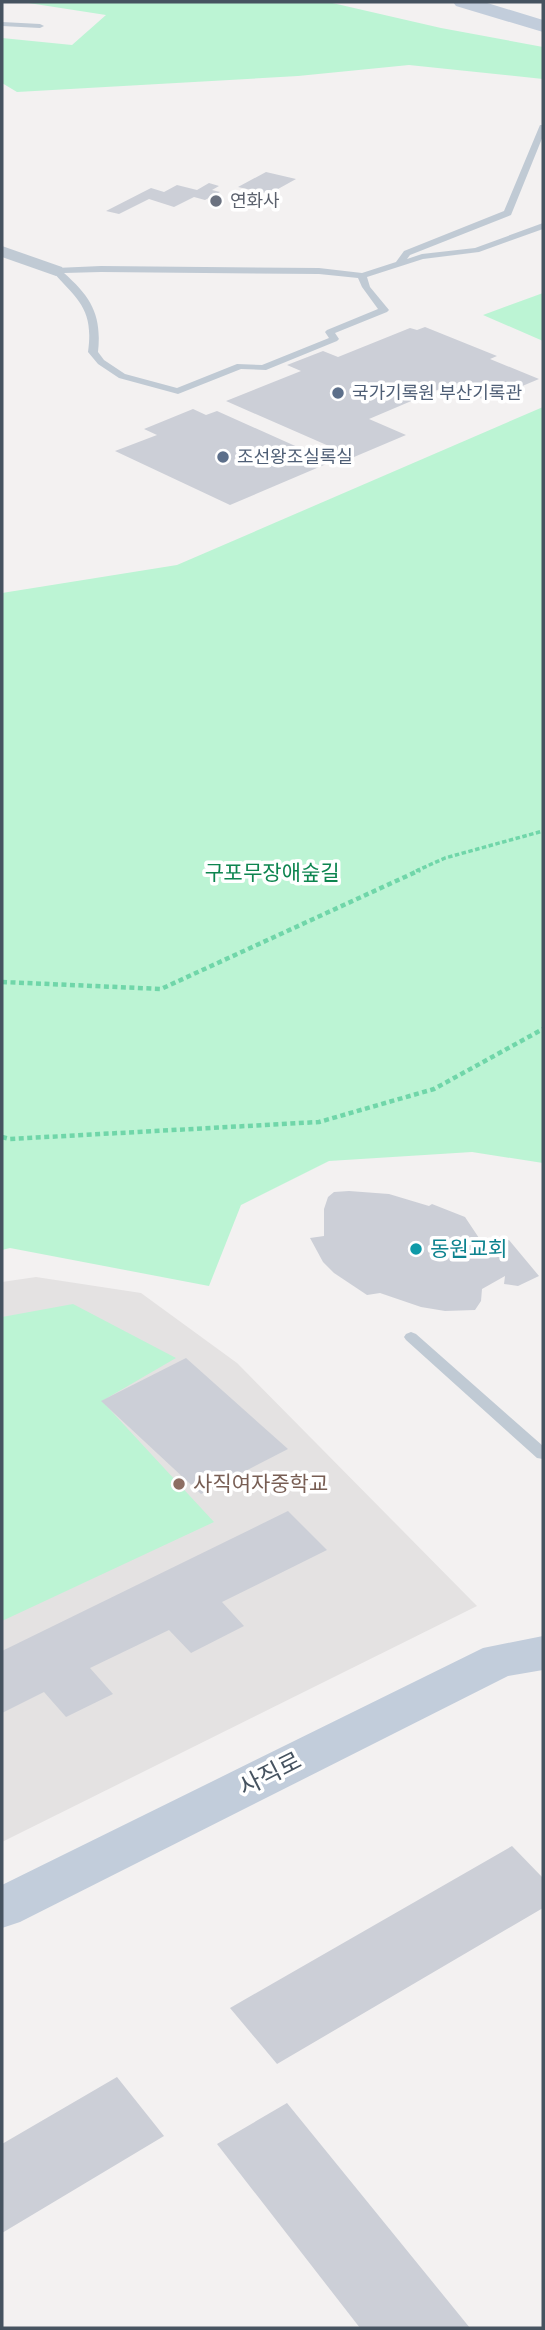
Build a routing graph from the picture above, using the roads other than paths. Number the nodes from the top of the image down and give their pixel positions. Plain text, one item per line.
1 (463, 2) edge
2 (517, 2) edge
3 (543, 9) edge
4 (2, 24) edge
5 (40, 26) dead end
6 (543, 26) edge
7 (543, 127) edge
8 (543, 226) edge
9 (2, 251) edge
10 (400, 263) junction
11 (55, 271) junction
12 (362, 276) junction
13 (411, 1337) dead end
14 (543, 1454) edge
15 (543, 1653) edge
16 (2, 1909) edge

1 - 6 main road
2 - 3 main road
4 - 5 lane
7 - 10 lane
8 - 10 lane
9 - 11 street
10 - 12 lane
11 - 12 lane
11 - 12 lane
13 - 14 lane
15 - 16 main road, 사직로

